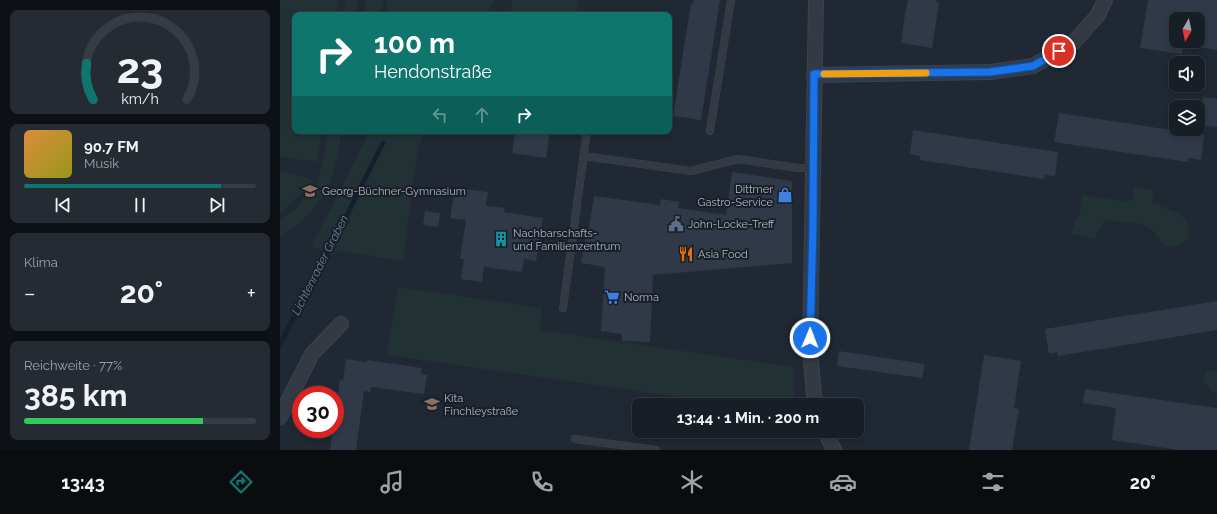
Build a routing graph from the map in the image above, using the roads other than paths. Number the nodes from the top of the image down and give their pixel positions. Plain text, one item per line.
1 (731, 0) edge
2 (816, 0) edge
3 (1105, 0) edge
4 (814, 74) junction
5 (710, 131) dead end
6 (587, 134) edge
7 (584, 156) junction
8 (813, 168) junction
9 (562, 308) dead end
10 (341, 324) dead end
11 (815, 398) edge
12 (280, 417) edge
13 (828, 438) edge
14 (575, 439) dead end
15 (656, 450) edge
16 (834, 450) edge

1 - 5 lane
2 - 4 street
3 - 4 street
4 - 8 street
6 - 7 lane
7 - 8 lane
7 - 9 lane
8 - 11 street
10 - 12 street
13 - 16 street
14 - 15 lane

